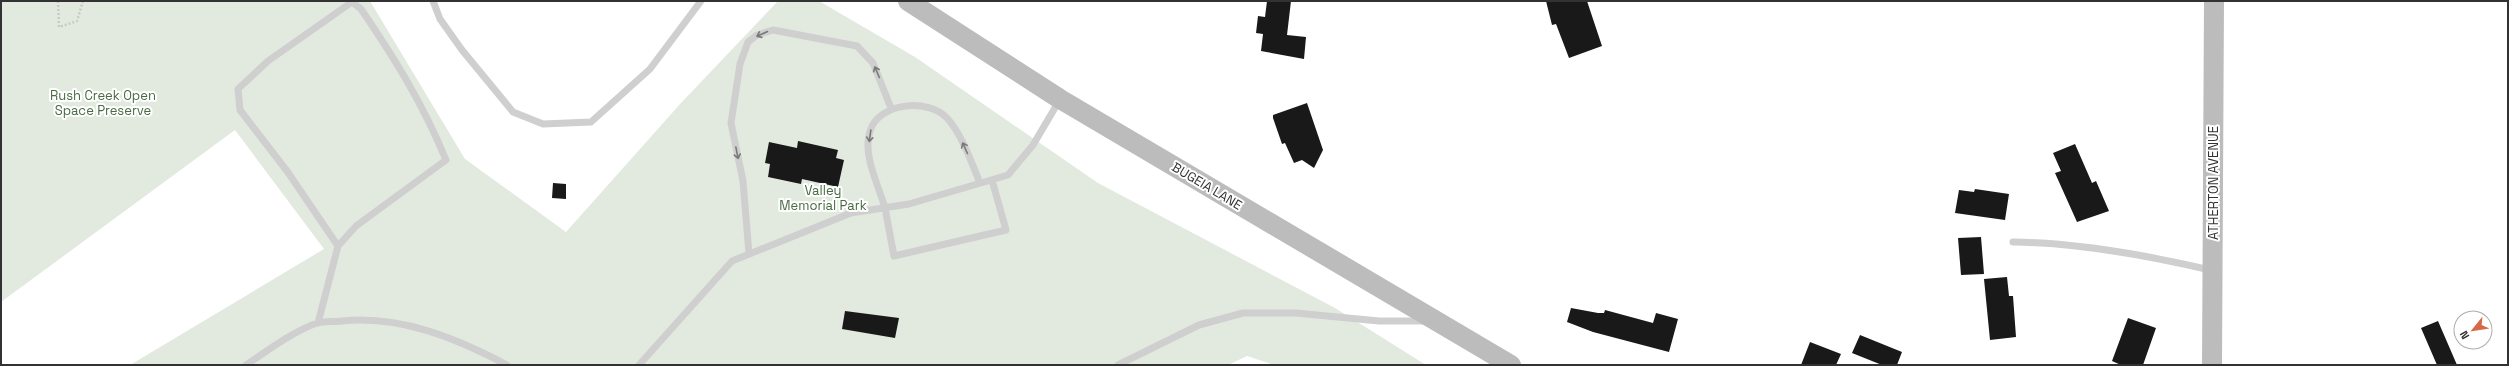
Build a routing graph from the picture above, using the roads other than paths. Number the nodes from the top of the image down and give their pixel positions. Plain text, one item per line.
1 (434, 1) edge
2 (701, 1) edge
3 (908, 1) edge
4 (2214, 1) edge
5 (1060, 98) junction
6 (891, 108) junction
7 (992, 180) junction
8 (980, 184) junction
9 (884, 208) junction
10 (2013, 242) dead end
11 (338, 246) junction
12 (749, 254) junction
13 (2212, 271) junction
14 (1435, 320) junction
15 (318, 323) junction
16 (246, 365) edge
17 (507, 365) edge
18 (639, 365) edge
19 (1118, 365) edge
20 (1512, 365) edge
21 (2212, 365) edge

1 - 2 lane
3 - 5 street, BUGEIA LANE
4 - 13 street, ATHERTON AVENUE
5 - 7 lane
5 - 14 street, BUGEIA LANE
8 -> 6 lane
6 -> 9 lane
6 -> 12 lane
7 - 8 lane
7 - 9 lane
8 - 9 lane
9 - 12 lane
10 - 13 lane
11 - 11 lane
11 - 15 lane
12 - 18 lane
13 - 21 street, ATHERTON AVENUE
14 - 19 lane
14 - 20 street, BUGEIA LANE
15 - 16 lane
15 - 17 lane

